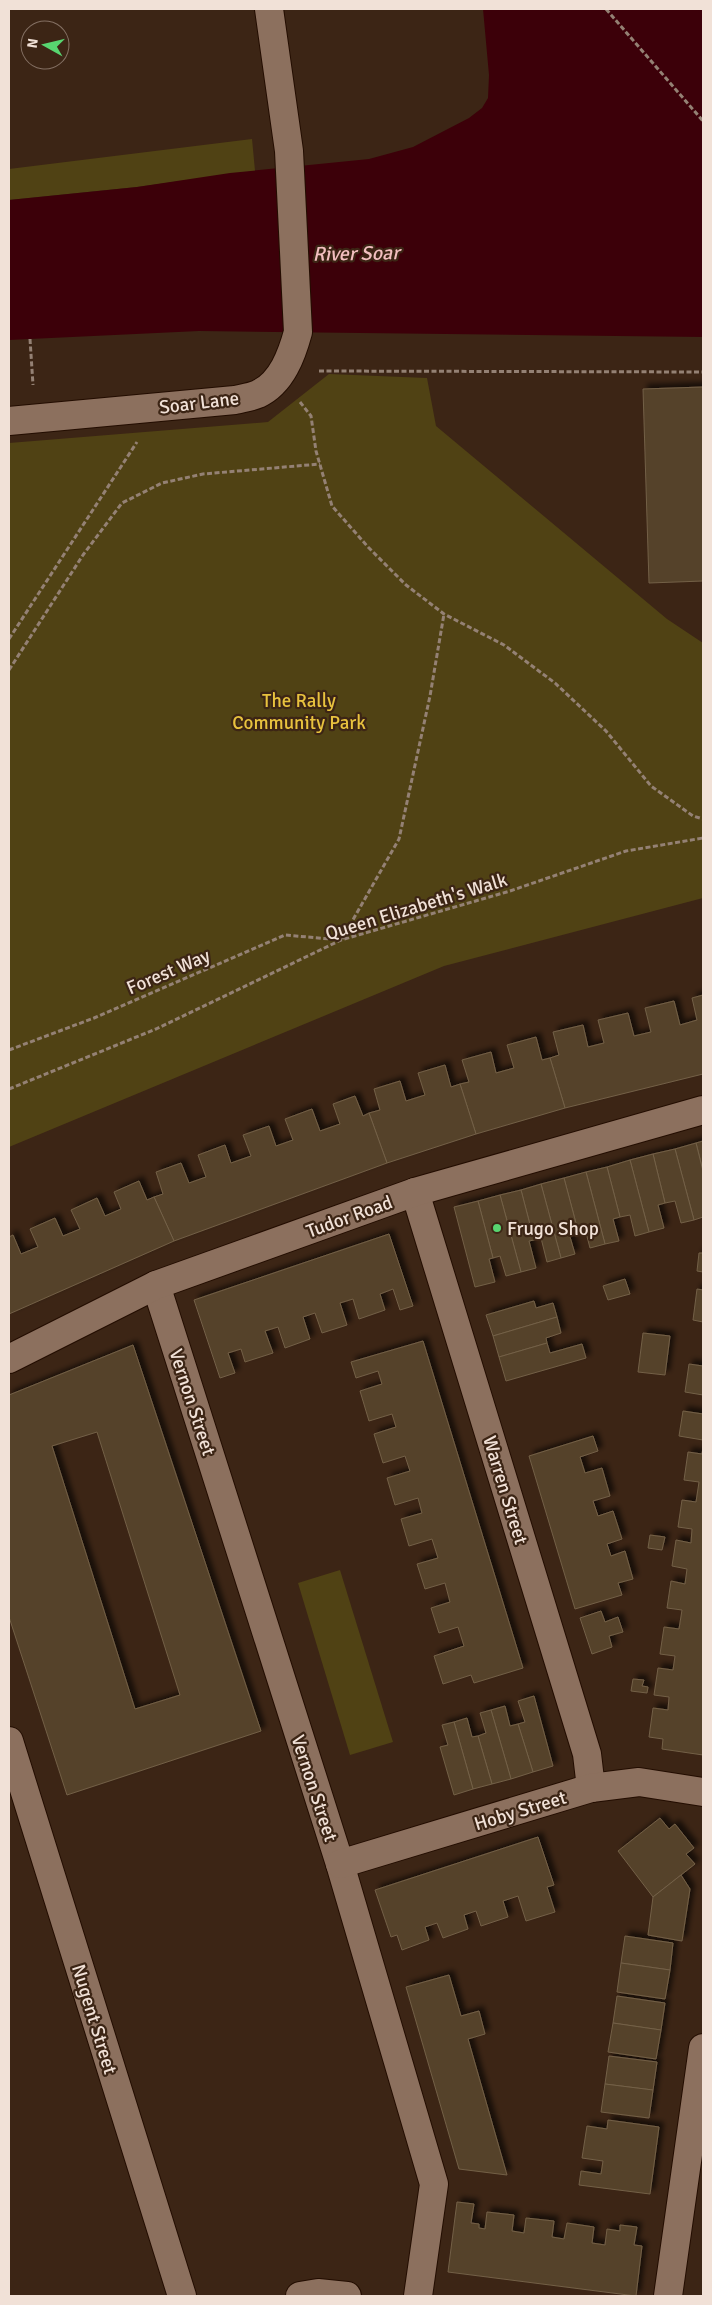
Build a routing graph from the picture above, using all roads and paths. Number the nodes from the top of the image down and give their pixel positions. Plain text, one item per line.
1 (269, 9) edge
2 (606, 9) edge
3 (703, 121) edge
4 (30, 339) dead end
5 (312, 371) dead end
6 (703, 372) edge
7 (33, 386) dead end
8 (294, 396) dead end
9 (9, 421) edge
10 (138, 440) dead end
11 (320, 464) junction
12 (444, 614) junction
13 (9, 638) edge
14 (9, 670) edge
15 (703, 819) edge
16 (703, 838) edge
17 (341, 940) junction
18 (9, 1050) edge
19 (9, 1089) edge
20 (703, 1110) edge
21 (415, 1192) junction
22 (156, 1285) junction
23 (9, 1359) edge
24 (9, 1741) edge
25 (591, 1788) junction
26 (703, 1792) edge
27 (340, 1864) junction
28 (703, 2048) edge
29 (698, 2125) edge
30 (182, 2296) edge
31 (300, 2296) edge
32 (347, 2296) edge
33 (418, 2296) edge
34 (668, 2296) edge

1 - 9 street, Soar Lane
2 - 3 path
4 - 7 path
5 - 6 path
8 - 11 path
10 - 13 path
11 - 12 path
11 - 14 path
12 - 15 path
12 - 17 path
16 - 17 path, Queen Elizabeth's Walk
17 - 18 path, Forest Way
17 - 19 path, Queen Elizabeth's Walk
20 - 21 street, Tudor Road
21 - 22 street, Tudor Road
21 - 25 street, Warren Street
22 - 23 street, Tudor Road
22 - 27 street, Vernon Street
24 - 30 street, Nugent Street
25 - 26 street, Hoby Street
25 - 27 street, Hoby Street
27 - 33 street, Vernon Street
28 - 29 street
29 - 34 street
31 - 32 street

